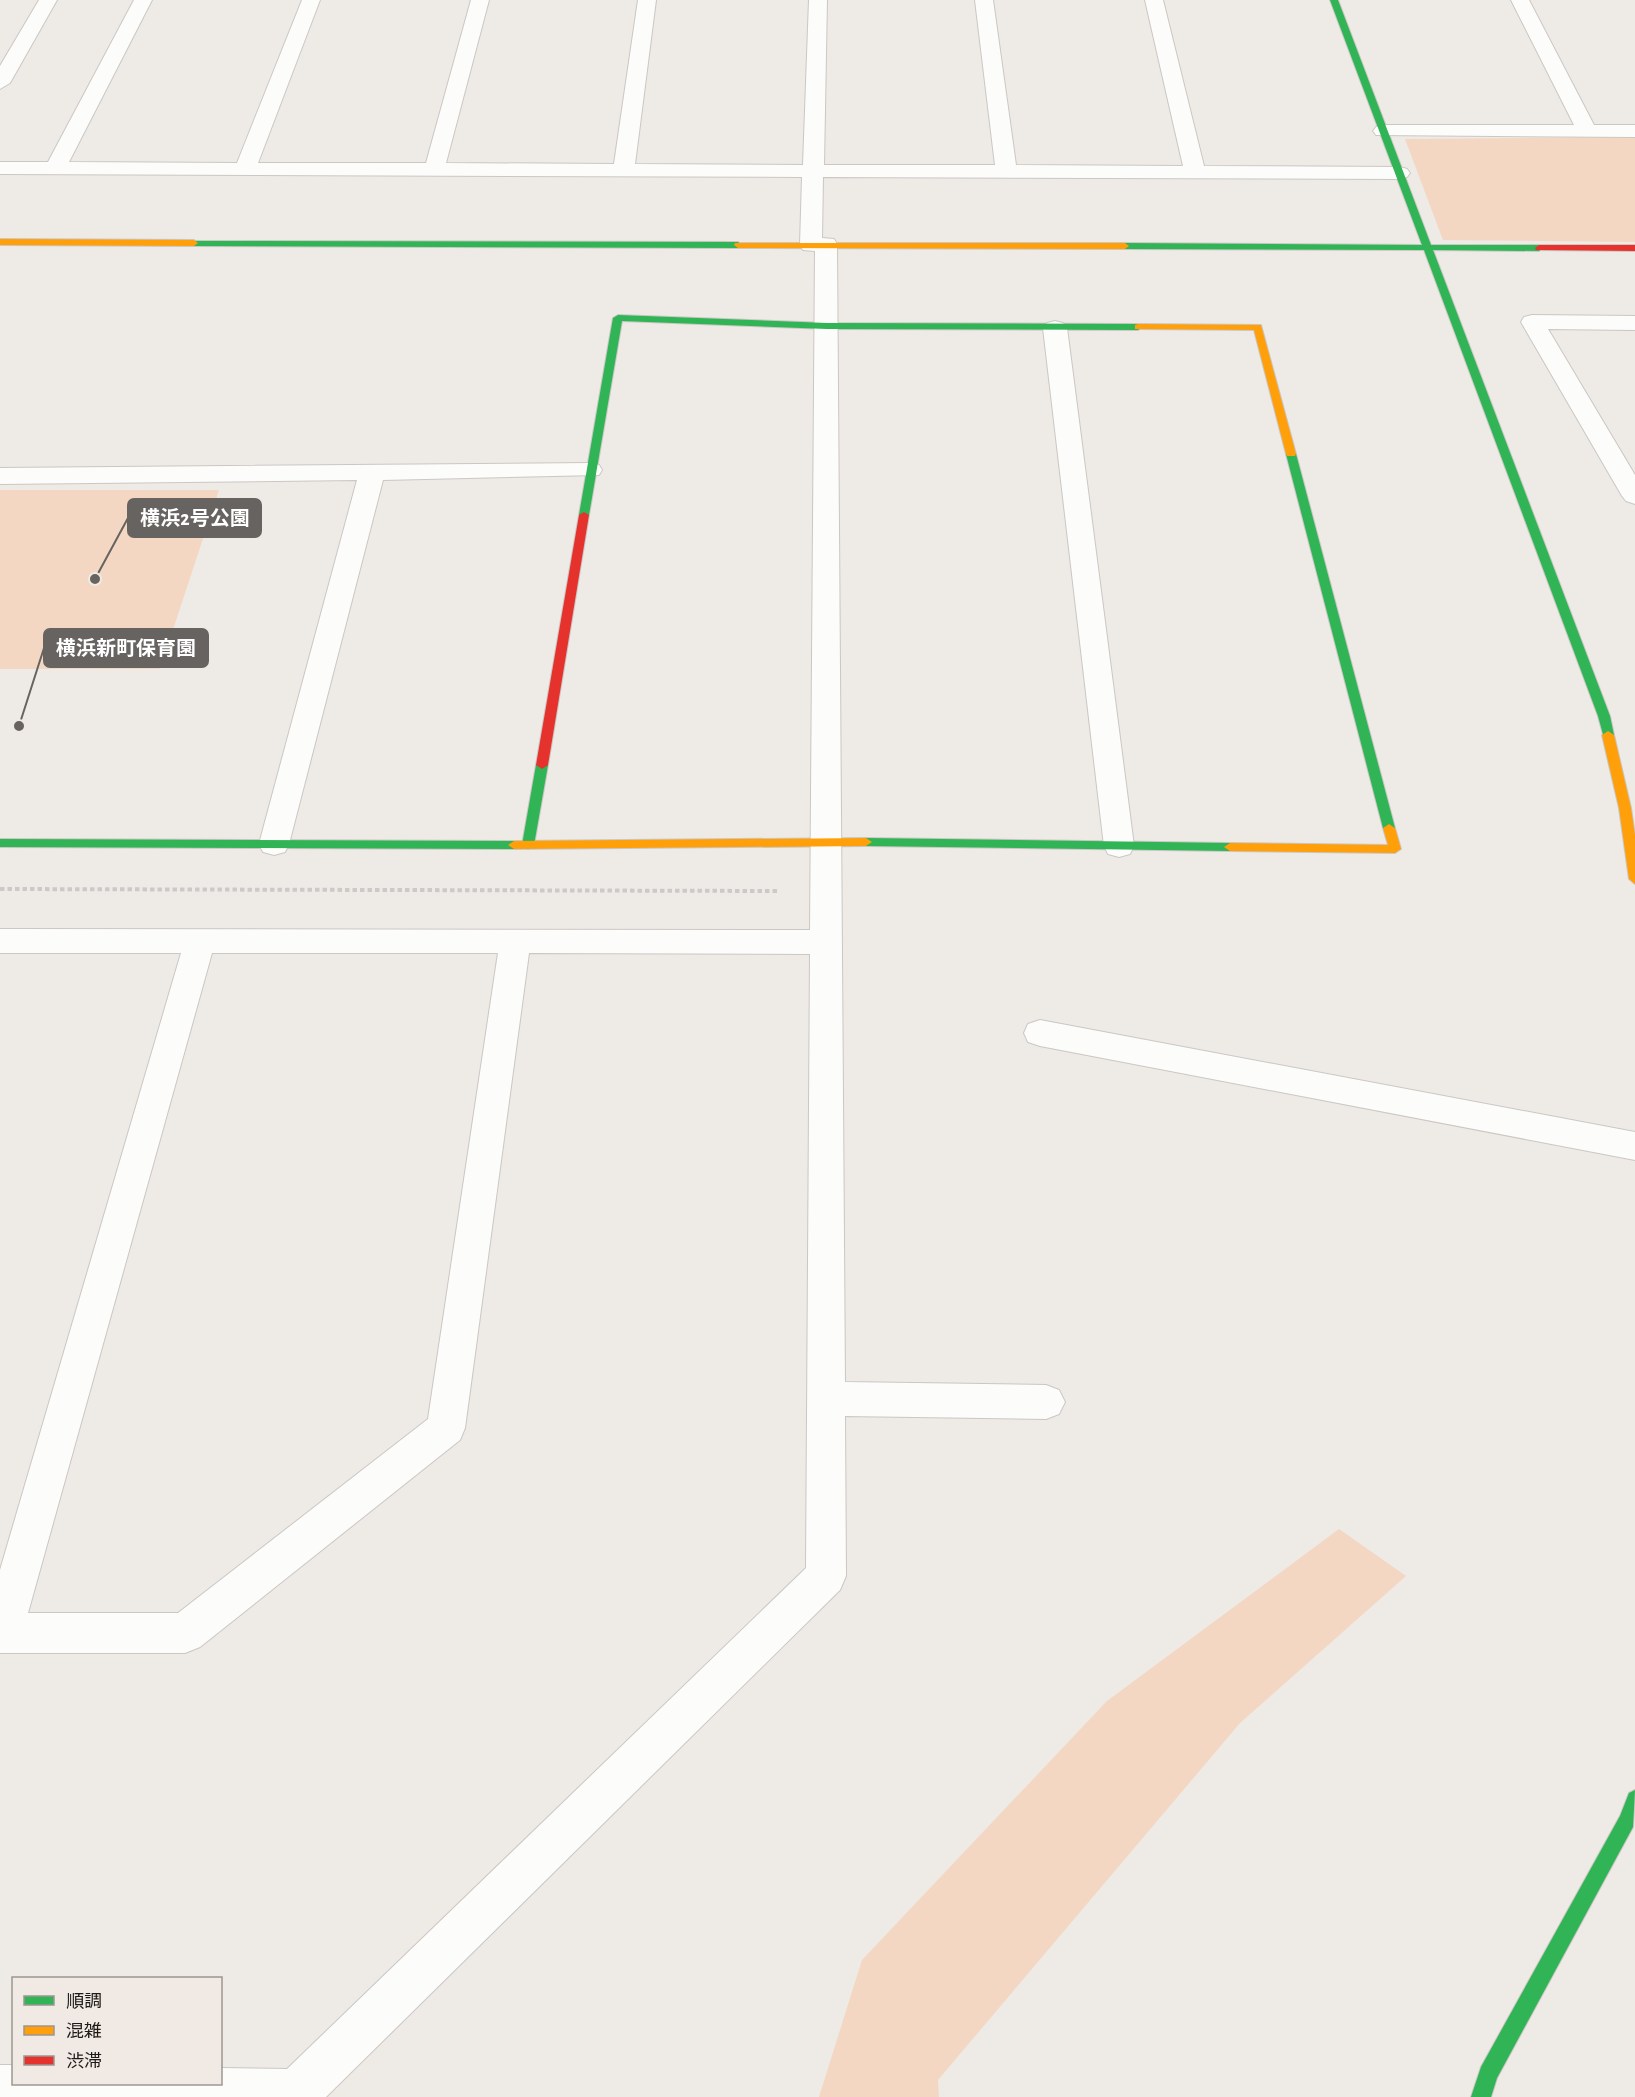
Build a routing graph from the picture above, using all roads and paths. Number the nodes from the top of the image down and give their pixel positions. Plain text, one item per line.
1 (48, 0) edge
2 (142, 0) edge
3 (311, 0) edge
4 (480, 0) edge
5 (647, 0) edge
6 (818, 0) edge
7 (984, 0) edge
8 (1154, 0) edge
9 (1334, 0) edge
10 (1520, 0) edge
11 (0, 82) edge
12 (1383, 131) junction
13 (1587, 131) junction
14 (1635, 131) edge
15 (0, 168) edge
16 (55, 168) junction
17 (245, 169) junction
18 (624, 170) junction
19 (814, 170) junction
20 (434, 171) junction
21 (1006, 171) junction
22 (1195, 171) junction
23 (1400, 173) junction
24 (0, 242) edge
25 (819, 244) junction
26 (1425, 246) junction
27 (1635, 248) edge
28 (1635, 323) edge
29 (827, 326) junction
30 (1055, 328) junction
31 (590, 470) junction
32 (372, 472) junction
33 (0, 476) edge
34 (1635, 496) edge
35 (827, 841) junction
36 (0, 843) edge
37 (274, 844) junction
38 (528, 845) junction
39 (1119, 846) junction
40 (1635, 879) edge
41 (0, 889) edge
42 (826, 892) junction
43 (0, 941) edge
44 (200, 941) junction
45 (515, 942) junction
46 (824, 942) junction
47 (1040, 1033) dead end
48 (1635, 1146) edge
49 (825, 1399) junction
50 (1046, 1402) dead end
51 (1, 1633) edge
52 (1632, 1817) edge
53 (0, 2089) edge
54 (297, 2095) edge
55 (1481, 2097) edge

1 - 11 street
2 - 16 street
3 - 17 street
4 - 20 street
5 - 18 street
6 - 19 street
7 - 21 street
8 - 22 street
9 - 12 street
10 - 13 street
12 - 13 street
12 - 23 street
13 - 14 street
15 - 16 street
16 - 17 street
17 - 20 street
18 - 19 street
18 - 20 street
19 - 21 street
19 - 25 street
21 - 22 street
22 - 23 street
23 - 26 street
24 - 25 street
25 - 26 street
25 - 29 street
26 - 27 street
26 - 40 street
28 - 34 street
29 - 30 street
29 - 31 street
29 - 35 street
30 - 39 street
30 - 39 street
31 - 32 street
31 - 38 street
32 - 33 street
32 - 37 street
35 - 38 street
35 - 39 street
35 - 42 street
36 - 37 street
37 - 38 street
41 - 42 path
42 - 46 street
43 - 44 street
44 - 45 street
44 - 51 street
45 - 46 street
45 - 51 street
46 - 49 street
47 - 48 street
49 - 50 street
49 - 54 street
52 - 55 street
53 - 54 street

